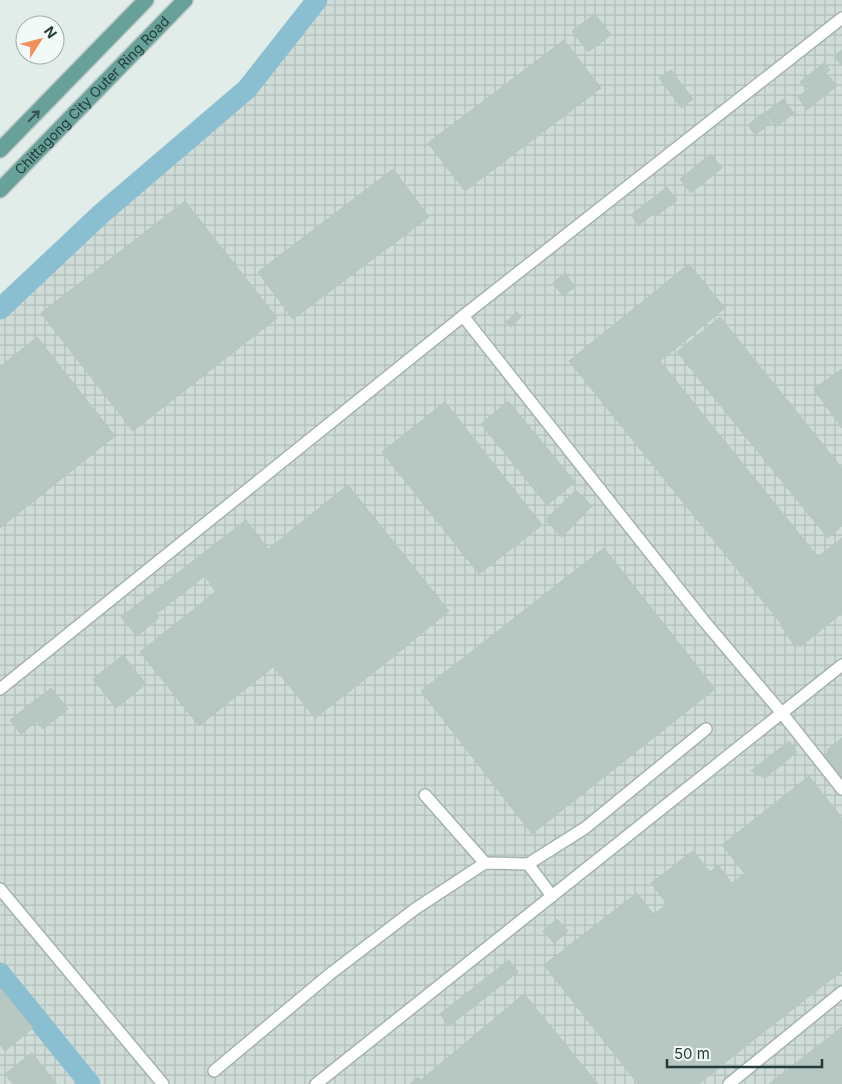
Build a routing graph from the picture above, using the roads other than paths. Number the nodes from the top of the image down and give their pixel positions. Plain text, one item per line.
1 (146, 0) edge
2 (185, 0) edge
3 (842, 18) edge
4 (0, 150) edge
5 (0, 190) edge
6 (463, 316) junction
7 (842, 665) edge
8 (0, 689) edge
9 (781, 712) junction
10 (706, 729) dead end
11 (842, 790) edge
12 (425, 795) dead end
13 (485, 863) junction
14 (528, 864) junction
15 (0, 889) edge
16 (552, 896) junction
17 (842, 992) edge
18 (214, 1071) dead end
19 (163, 1084) edge
20 (316, 1084) edge
21 (729, 1084) edge

4 -> 1 main road, Chittagong City Outer Ring Road
2 - 5 main road, Chittagong City Outer Ring Road
3 - 6 lane
6 - 8 lane
6 - 9 lane
7 - 9 lane
9 - 11 lane
9 - 16 lane
10 - 14 lane
12 - 13 lane
13 - 14 lane
13 - 18 lane
14 - 16 lane
15 - 19 lane
16 - 20 lane
17 - 21 lane

